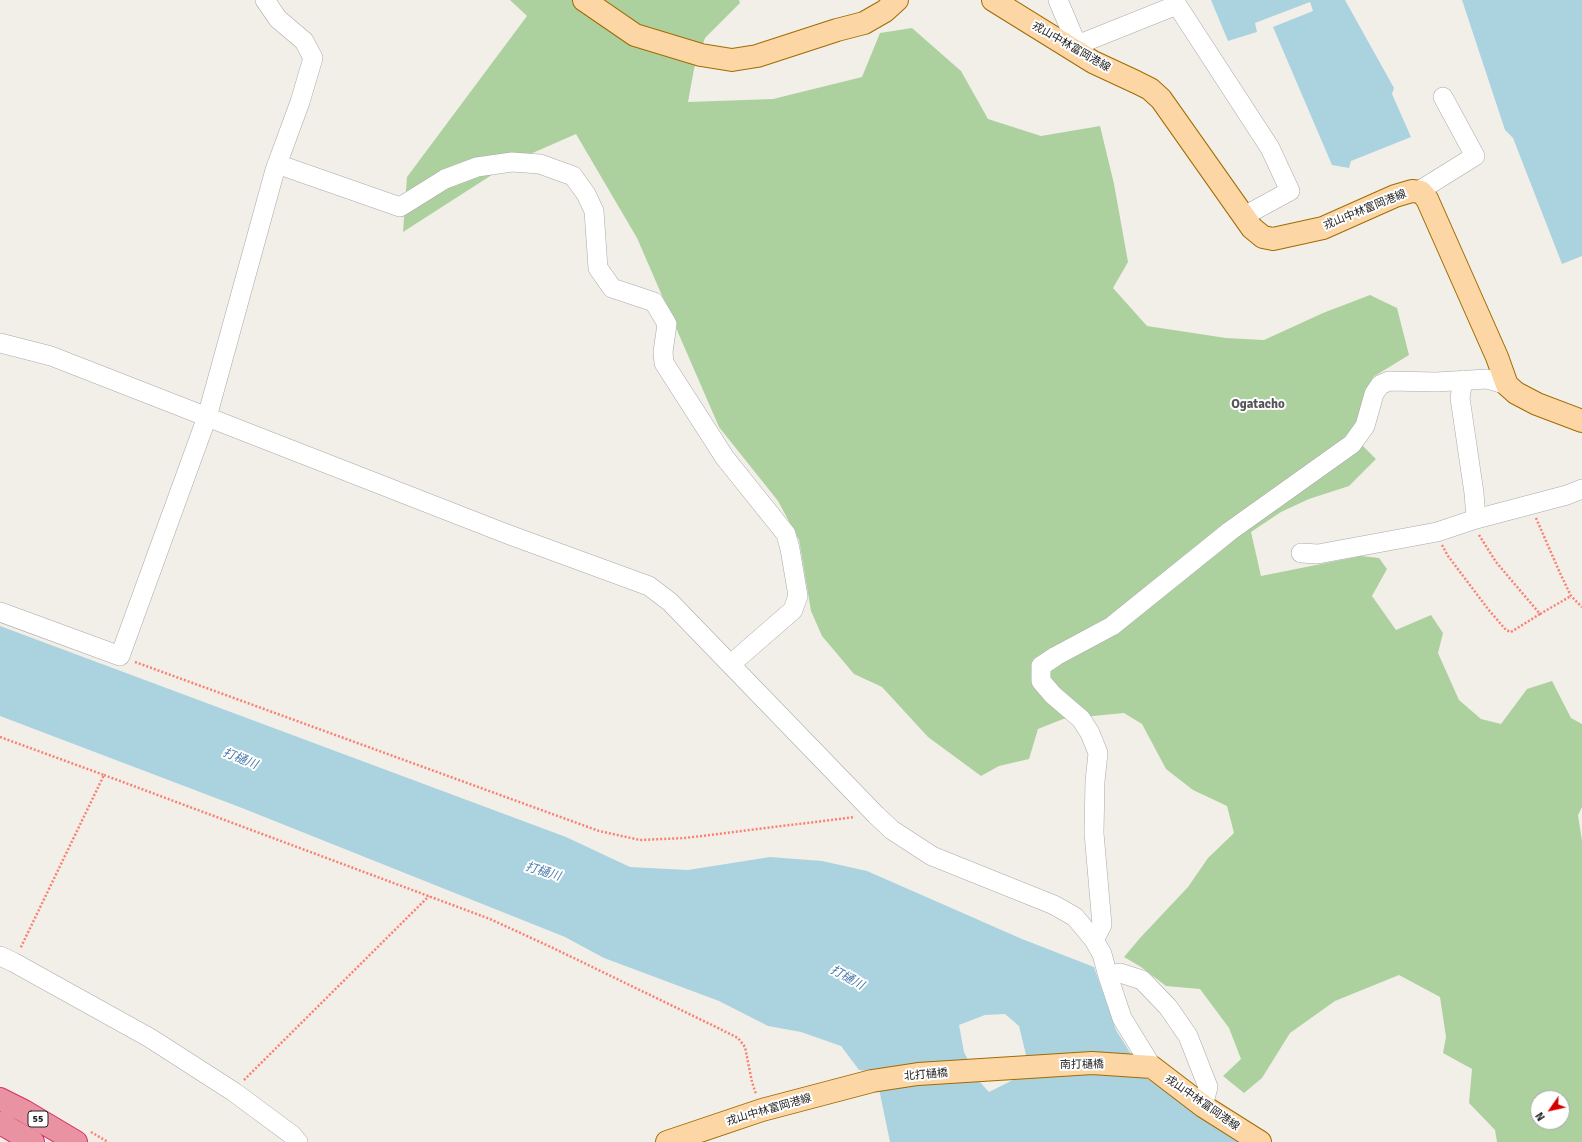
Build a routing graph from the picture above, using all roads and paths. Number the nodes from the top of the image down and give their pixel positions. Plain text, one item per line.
1 (265, 0) edge
2 (584, 0) edge
3 (897, 0) edge
4 (1058, 0) edge
5 (999, 2) edge
6 (1076, 48) junction
7 (1443, 97) dead end
8 (277, 164) junction
9 (1421, 192) junction
10 (1244, 216) junction
11 (0, 343) edge
12 (1463, 380) junction
13 (1507, 384) junction
14 (207, 417) junction
15 (1582, 421) edge
16 (1582, 489) edge
17 (1531, 504) junction
18 (1476, 519) junction
19 (1437, 532) junction
20 (1301, 553) dead end
21 (1571, 596) junction
22 (1582, 607) edge
23 (0, 612) edge
24 (1540, 614) junction
25 (120, 656) junction
26 (731, 664) junction
27 (0, 737) edge
28 (104, 775) junction
29 (876, 815) junction
30 (430, 896) junction
31 (1094, 940) junction
32 (7, 959) edge
33 (1108, 976) junction
34 (1148, 1067) junction
35 (979, 1071) joint
36 (872, 1082) joint
37 (234, 1092) junction
38 (0, 1099) edge
39 (1203, 1106) junction
40 (762, 1110) junction
41 (0, 1123) edge
42 (33, 1142) edge
43 (76, 1142) edge
44 (298, 1142) edge
45 (667, 1142) edge
46 (1260, 1142) edge

1 - 8 street
2 - 3 main road
4 - 6 street
5 - 6 main road, 戎山中林富岡港線
6 - 10 main road, 戎山中林富岡港線
6 - 10 street
7 - 9 street
8 - 14 street
8 - 26 street
9 - 10 main road, 戎山中林富岡港線
9 - 13 main road, 戎山中林富岡港線
11 - 14 street
12 - 13 street
12 - 18 street
12 - 31 street
13 - 15 main road
14 - 25 street
14 - 26 street
16 - 17 street
17 - 18 street
17 - 21 path
18 - 19 street
18 - 24 path
19 - 20 street
19 - 24 path
21 - 22 path
21 - 24 path
23 - 25 street
25 - 29 path
26 - 29 street
27 - 28 path
28 - 30 path
28 - 32 path
29 - 31 street
30 - 37 path
30 - 40 path
31 - 33 street
32 - 37 street
33 - 34 street
33 - 39 street
34 - 35 main road, 南打樋橋
34 - 39 main road, 戎山中林富岡港線
35 - 36 main road, 北打樋橋
36 - 40 main road, 戎山中林富岡港線
37 - 44 street
38 - 43 highway, 55
39 - 46 main road, 戎山中林富岡港線
40 - 45 main road, 戎山中林富岡港線
41 - 42 highway, 55

